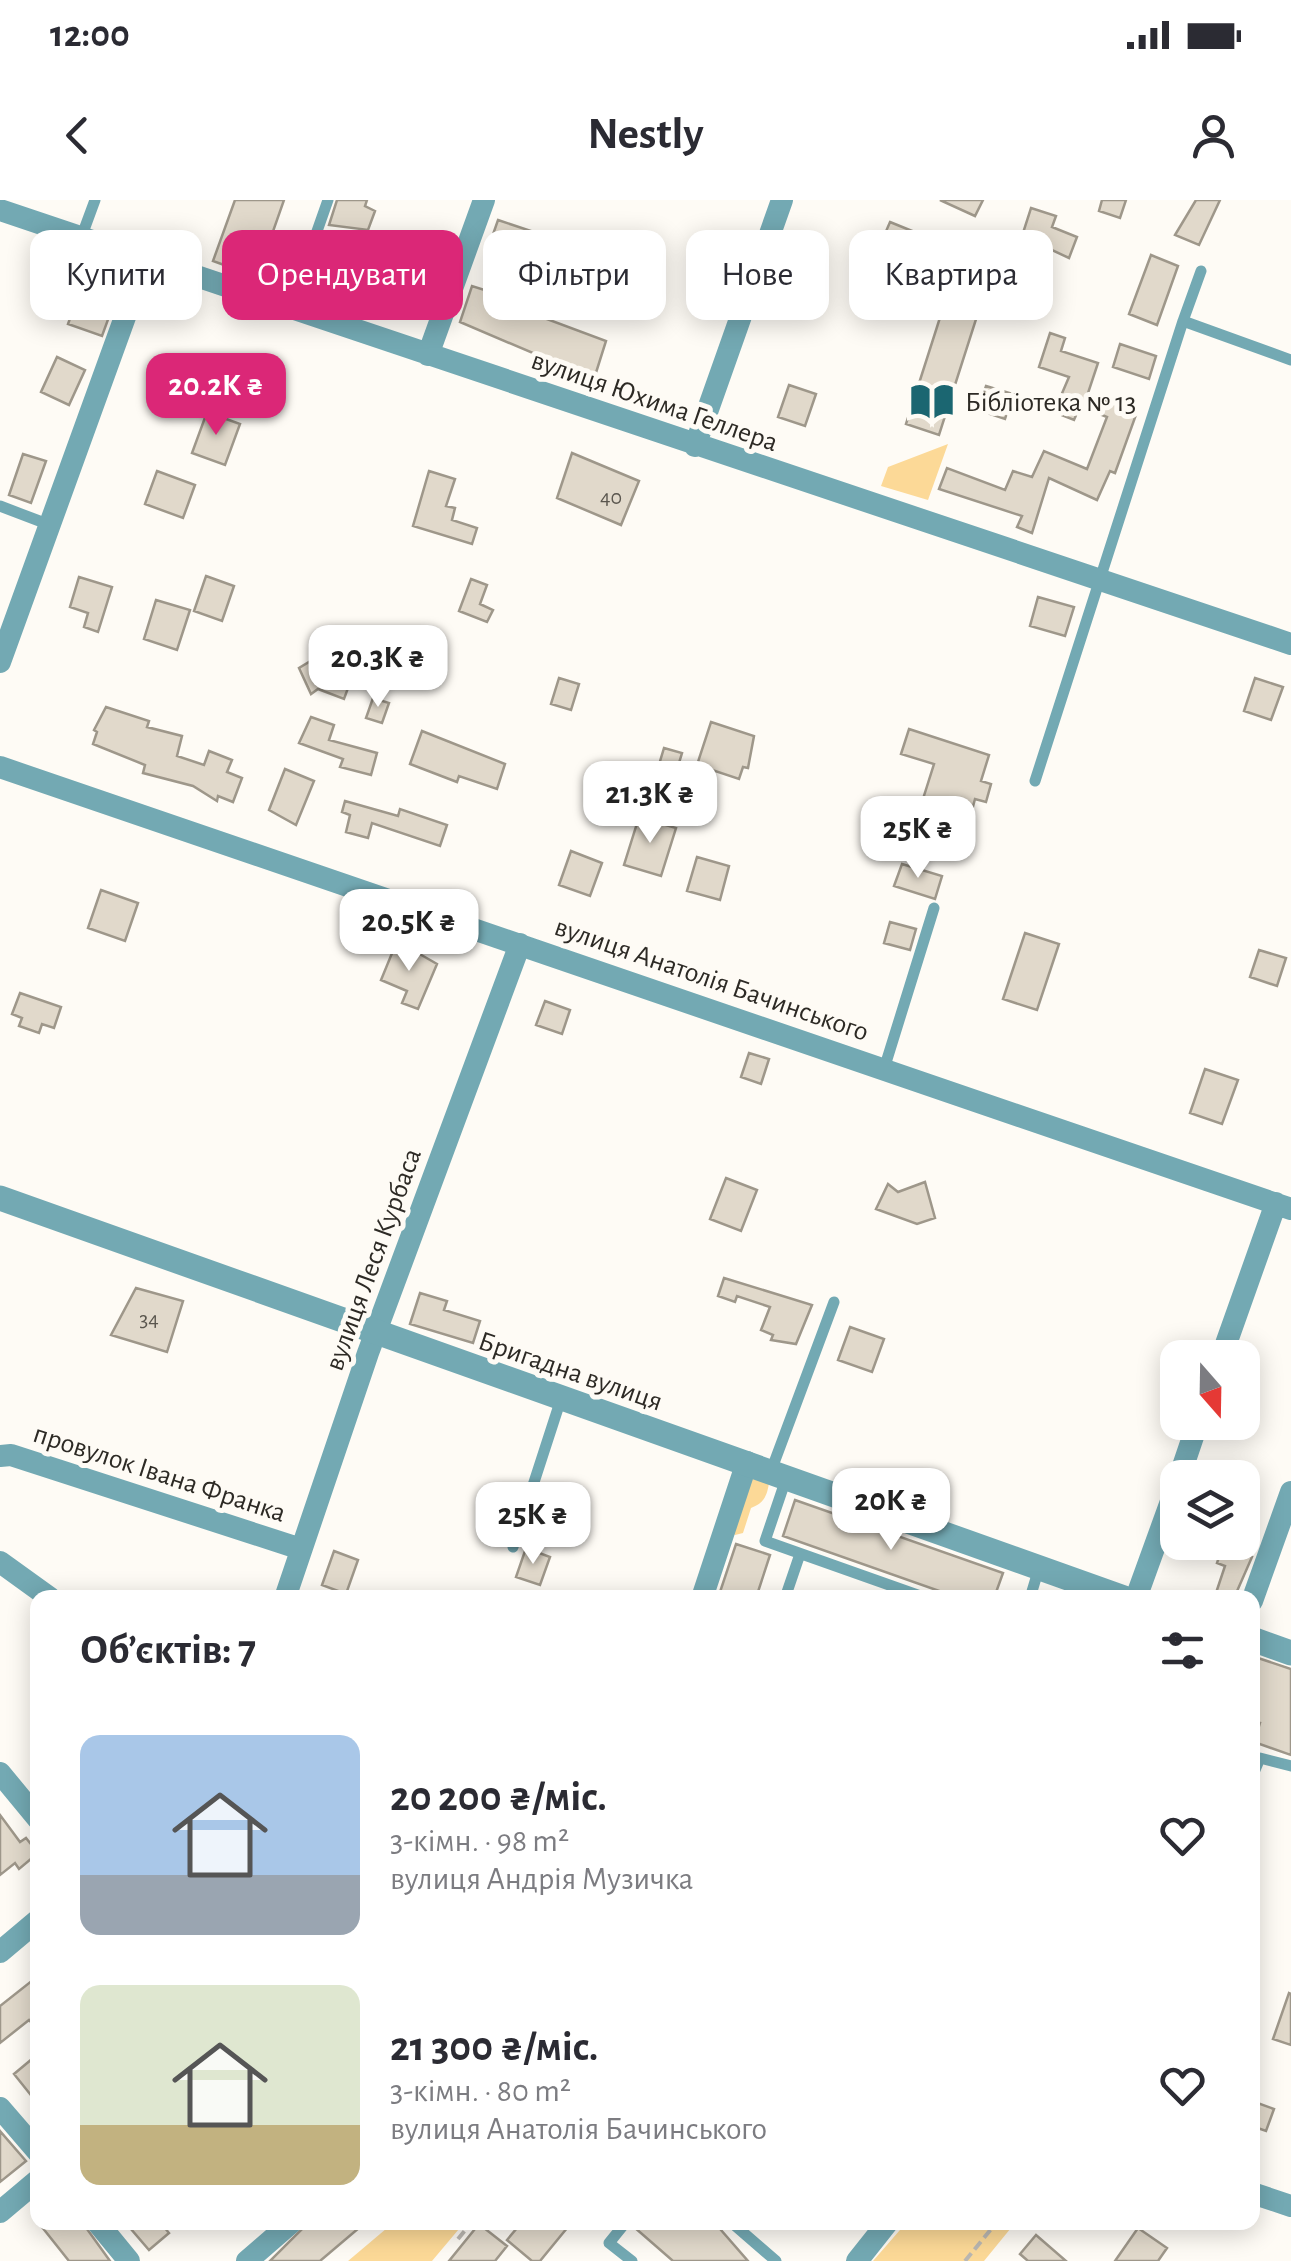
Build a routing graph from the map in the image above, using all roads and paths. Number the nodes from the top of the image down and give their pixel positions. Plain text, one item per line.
1 (94, 200) edge
2 (328, 200) edge
3 (484, 200) edge
4 (782, 200) edge
5 (0, 210) edge
6 (58, 230) edge
7 (84, 230) edge
8 (317, 230) edge
9 (1200, 271) dead end
10 (124, 320) edge
11 (325, 320) edge
12 (1183, 321) junction
13 (428, 355) junction
14 (1291, 360) edge
15 (695, 446) junction
16 (0, 506) edge
17 (50, 526) junction
18 (1100, 579) junction
19 (1291, 644) edge
20 (0, 662) edge
21 (0, 768) edge
22 (1035, 781) dead end
23 (934, 908) dead end
24 (520, 944) junction
25 (884, 1068) junction
26 (0, 1198) edge
27 (1284, 1206) edge
28 (834, 1302) dead end
29 (375, 1335) junction
30 (1229, 1340) edge
31 (562, 1399) junction
32 (0, 1456) edge
33 (768, 1470) junction
34 (1291, 1492) edge
35 (1160, 1531) edge
36 (512, 1547) dead end
37 (301, 1549) junction
38 (800, 1554) junction
39 (0, 1562) edge
40 (1039, 1568) junction
41 (39, 1590) edge
42 (288, 1590) edge
43 (706, 1590) edge
44 (788, 1590) edge
45 (903, 1590) edge
46 (1032, 1590) edge
47 (1101, 1590) edge
48 (1139, 1590) edge
49 (1256, 1590) edge
50 (1260, 1642) edge
51 (1291, 1653) edge
52 (1260, 1758) edge
53 (1291, 1766) edge
54 (0, 1774) edge
55 (30, 1810) edge
56 (30, 1927) edge
57 (0, 1952) edge
58 (0, 2108) edge
59 (30, 2143) edge
60 (30, 2187) edge
61 (1260, 2196) edge
62 (1291, 2206) edge
63 (0, 2212) edge
64 (104, 2230) edge
65 (283, 2230) edge
66 (465, 2230) edge
67 (620, 2230) edge
68 (740, 2230) edge
69 (882, 2230) edge
70 (990, 2230) edge
71 (458, 2239) dead end
72 (129, 2261) edge
73 (247, 2261) edge
74 (632, 2261) edge
75 (776, 2261) edge
76 (857, 2261) edge
77 (965, 2261) edge

1 - 7 lane
2 - 8 lane
3 - 13 street
4 - 15 street
5 - 6 street, вулиця Юхима Геллера
9 - 12 lane
10 - 17 street
11 - 13 street, вулиця Юхима Геллера
12 - 14 lane
12 - 18 lane
13 - 15 street, вулиця Юхима Геллера
15 - 18 street, вулиця Юхима Геллера
16 - 17 lane
17 - 20 street
18 - 19 street, вулиця Юхима Геллера
18 - 22 lane
21 - 24 street, вулиця Анатолія Бачинського
23 - 25 lane
24 - 25 street, вулиця Анатолія Бачинського
24 - 29 street, вулиця Леся Курбаса
25 - 27 street, вулиця Анатолія Бачинського
26 - 29 street, Бригадна вулиця
27 - 30 street
28 - 33 lane
29 - 31 street, Бригадна вулиця
29 - 37 street, вулиця Леся Курбаса
31 - 33 street, Бригадна вулиця
31 - 36 lane
32 - 37 street, провулок Івана Франка
33 - 38 lane
33 - 40 street, Бригадна вулиця
33 - 43 street
34 - 49 street
35 - 48 street
37 - 42 street, вулиця Леся Курбаса
38 - 44 lane
38 - 45 lane
39 - 41 street
40 - 46 lane
40 - 47 street, Бригадна вулиця
50 - 51 street
52 - 53 lane
54 - 55 street
56 - 57 street
58 - 59 street
60 - 63 street
61 - 62 street
64 - 72 street
65 - 73 street
66 - 71 path
67 - 74 lane
68 - 75 lane
69 - 76 street
70 - 77 path

